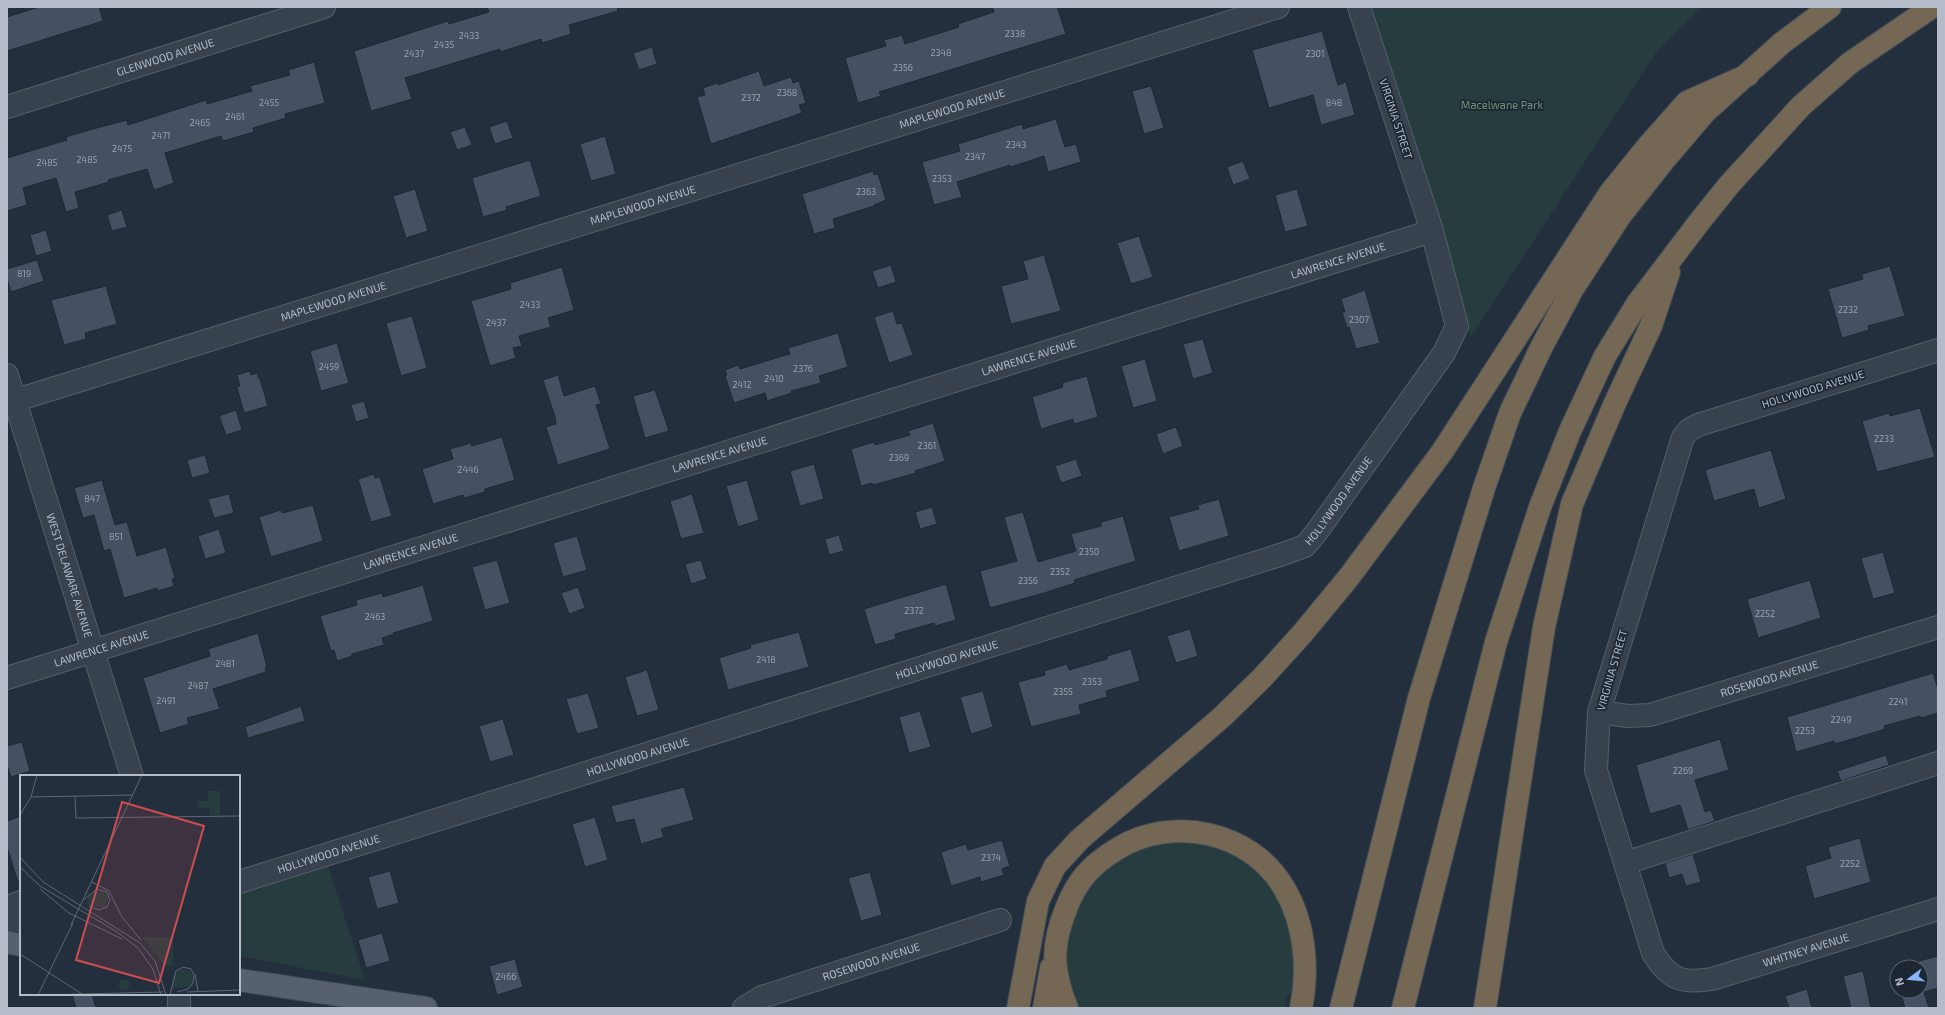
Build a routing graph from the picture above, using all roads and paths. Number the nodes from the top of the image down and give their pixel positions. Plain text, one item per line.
1 (324, 7) edge
2 (1278, 7) edge
3 (1359, 7) edge
4 (1830, 7) edge
5 (1932, 7) edge
6 (1748, 75) junction
7 (7, 107) edge
8 (1432, 231) junction
9 (1675, 252) junction
10 (1938, 350) edge
11 (7, 374) edge
12 (11, 402) edge
13 (1689, 430) joint
14 (1938, 627) edge
15 (94, 651) junction
16 (7, 678) edge
17 (1599, 712) junction
18 (1938, 763) edge
19 (132, 775) edge
20 (1625, 863) junction
21 (240, 882) edge
22 (20, 902) edge
23 (1938, 909) edge
24 (1000, 920) dead end
25 (7, 930) edge
26 (7, 942) edge
27 (20, 945) edge
28 (1054, 950) junction
29 (1673, 976) joint
30 (240, 980) edge
31 (178, 995) edge
32 (179, 1008) edge
33 (426, 1008) edge
34 (744, 1008) edge
35 (1018, 1008) edge
36 (1044, 1008) edge
37 (1067, 1008) edge
38 (1301, 1008) edge
39 (1341, 1008) edge
40 (1403, 1008) edge
41 (1486, 1008) edge

1 - 7 street, GLENWOOD AVENUE
2 - 12 street, MAPLEWOOD AVENUE
3 - 8 street, VIRGINIA STREET
4 - 6 highway
5 - 9 highway
6 - 35 highway
6 - 39 highway
8 - 15 street, LAWRENCE AVENUE
8 - 21 street, HOLLYWOOD AVENUE
9 - 40 highway
9 - 41 highway
10 - 13 street, HOLLYWOOD AVENUE
11 - 12 street, WEST DELAWARE AVENUE
12 - 15 street, WEST DELAWARE AVENUE
13 - 17 street, VIRGINIA STREET
14 - 17 street, ROSEWOOD AVENUE
15 - 16 street, LAWRENCE AVENUE
15 - 19 street, WEST DELAWARE AVENUE
17 - 20 street, VIRGINIA STREET
18 - 20 street
20 - 29 street, VIRGINIA STREET
22 - 25 street
23 - 29 street, WHITNEY AVENUE
24 - 34 street, ROSEWOOD AVENUE
26 - 27 main road
28 - 36 highway
28 - 37 highway
28 - 38 highway
30 - 33 main road
31 - 32 street

